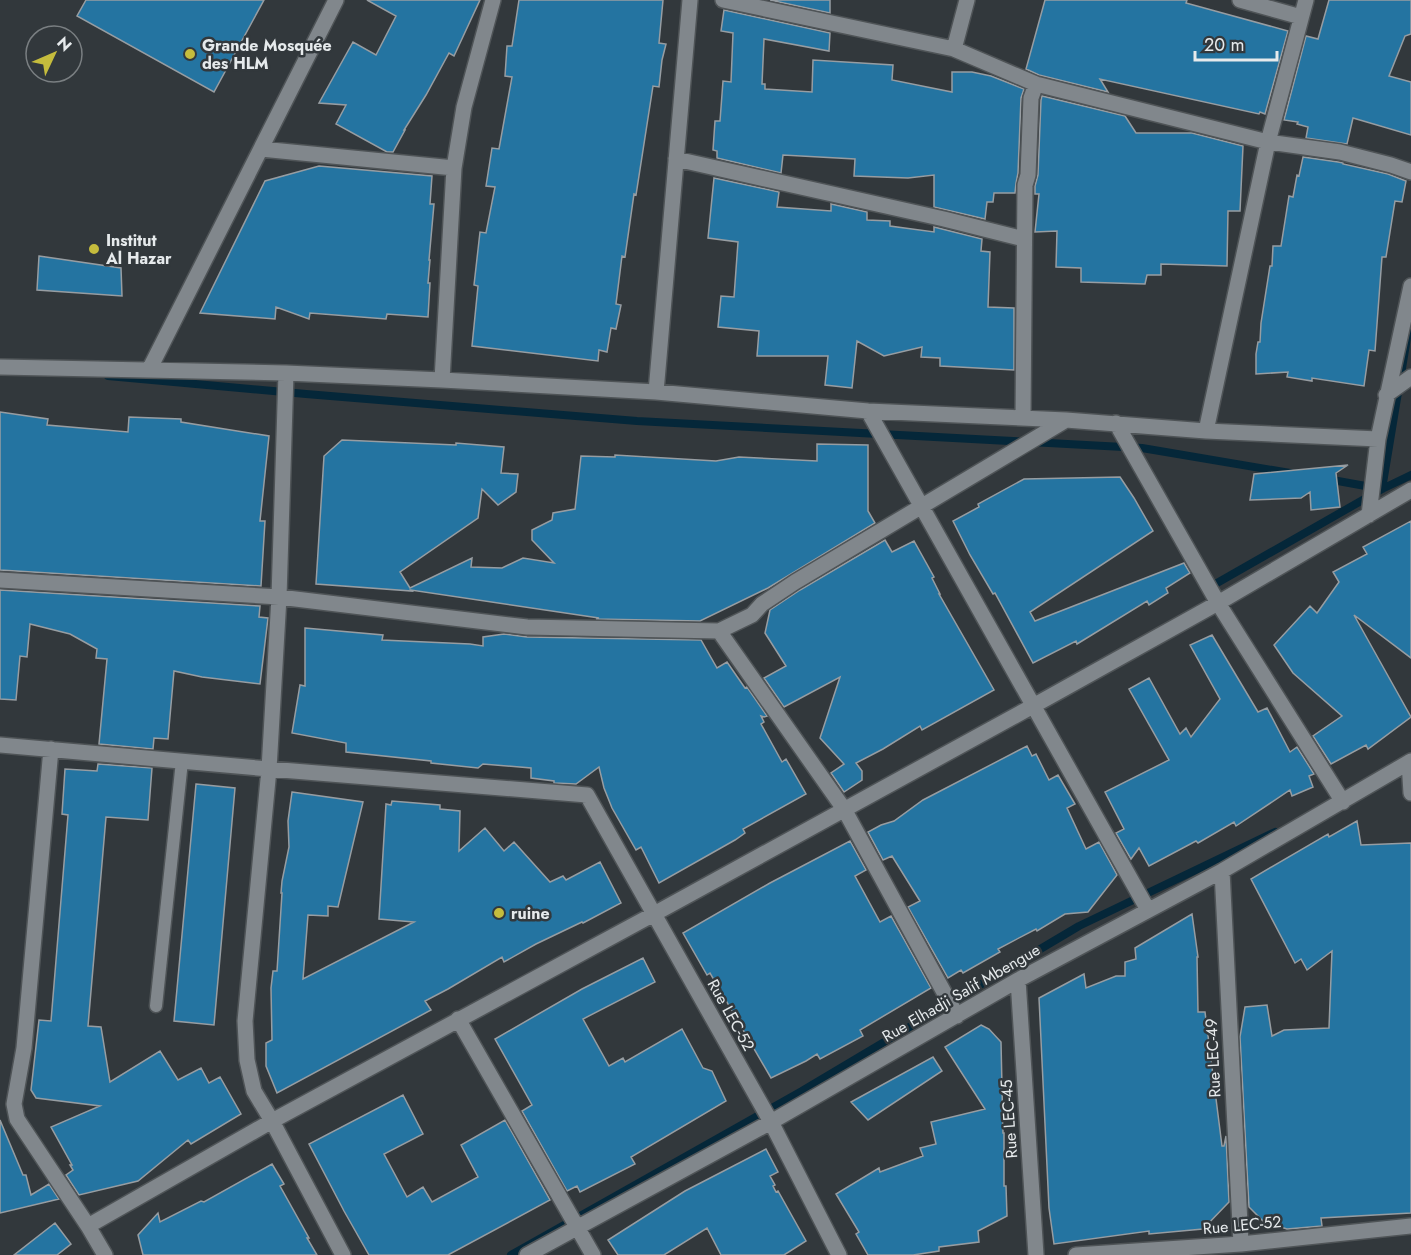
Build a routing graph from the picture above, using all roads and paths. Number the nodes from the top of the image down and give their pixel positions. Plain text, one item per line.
1 (336, 0) edge
2 (493, 0) edge
3 (690, 0) edge
4 (723, 0) edge
5 (967, 0) edge
6 (1240, 0) edge
7 (1306, 0) edge
8 (1301, 17) junction
9 (954, 49) junction
10 (1036, 84) junction
11 (1268, 142) junction
12 (261, 149) junction
13 (676, 159) junction
14 (454, 168) junction
15 (1411, 172) edge
16 (1024, 238) junction
17 (1411, 286) edge
18 (0, 367) edge
19 (149, 370) junction
20 (286, 373) junction
21 (1411, 377) edge
22 (442, 380) junction
23 (656, 392) junction
24 (1386, 395) junction
25 (868, 411) junction
26 (1023, 418) junction
27 (1066, 420) junction
28 (1116, 423) junction
29 (1206, 431) junction
30 (1378, 439) junction
31 (1411, 490) edge
32 (922, 507) junction
33 (1369, 515) junction
34 (0, 580) edge
35 (279, 597) junction
36 (1218, 603) junction
37 (719, 630) junction
38 (1033, 706) junction
39 (0, 745) edge
40 (51, 749) junction
41 (182, 761) junction
42 (1410, 762) edge
43 (269, 770) junction
44 (1411, 793) edge
45 (1343, 802) junction
46 (844, 809) junction
47 (1222, 871) junction
48 (1148, 910) junction
49 (654, 914) junction
50 (1018, 980) junction
51 (156, 1006) dead end
52 (957, 1016) junction
53 (458, 1019) junction
54 (272, 1121) junction
55 (771, 1122) junction
56 (88, 1226) junction
57 (1411, 1226) edge
58 (578, 1227) junction
59 (1241, 1244) junction
60 (105, 1255) edge
61 (343, 1255) edge
62 (527, 1255) edge
63 (593, 1255) edge
64 (839, 1255) edge
65 (1036, 1255) edge
66 (1076, 1255) edge

1 - 12 street
2 - 14 street
3 - 13 street
4 - 9 street
5 - 9 street
6 - 8 street
7 - 8 street
8 - 11 street
9 - 10 street
10 - 11 street
10 - 16 street
11 - 15 street
11 - 29 street
12 - 14 street
12 - 19 street
13 - 16 street
13 - 23 street
14 - 22 street
16 - 26 street
17 - 24 street
18 - 19 street
19 - 20 street
20 - 22 street
20 - 35 street
21 - 24 street
22 - 23 street
23 - 25 street
24 - 30 street
25 - 26 street
25 - 32 street
26 - 27 street
27 - 28 street
27 - 32 street
28 - 29 street
28 - 36 street
29 - 30 street
30 - 33 street
31 - 33 street
32 - 37 street
32 - 38 street
33 - 36 street
34 - 35 street
35 - 37 street
35 - 43 street
36 - 38 street
36 - 45 street
37 - 46 street
38 - 46 street
38 - 48 street
39 - 40 street
40 - 41 street
40 - 56 street
41 - 43 street
41 - 51 lane
42 - 44 street
42 - 45 street, Rue Elhadji Salif Mbengue
43 - 49 street, Rue LEC-52
43 - 54 street
45 - 47 street, Rue Elhadji Salif Mbengue
46 - 49 street
46 - 52 street
47 - 48 street, Rue Elhadji Salif Mbengue
47 - 59 street, Rue LEC-49
48 - 50 street, Rue Elhadji Salif Mbengue
49 - 53 street
49 - 55 street, Rue LEC-52
50 - 52 street, Rue Elhadji Salif Mbengue
50 - 65 street, Rue LEC-45
52 - 55 street, Rue Elhadji Salif Mbengue
53 - 54 street
53 - 58 street
54 - 56 street
54 - 61 street
55 - 58 street, Rue Elhadji Salif Mbengue
55 - 64 street, Rue LEC-52
56 - 60 street
57 - 59 street, Rue LEC-52
58 - 62 street, Rue Elhadji Salif Mbengue
58 - 63 street
59 - 66 street, Rue LEC-52

